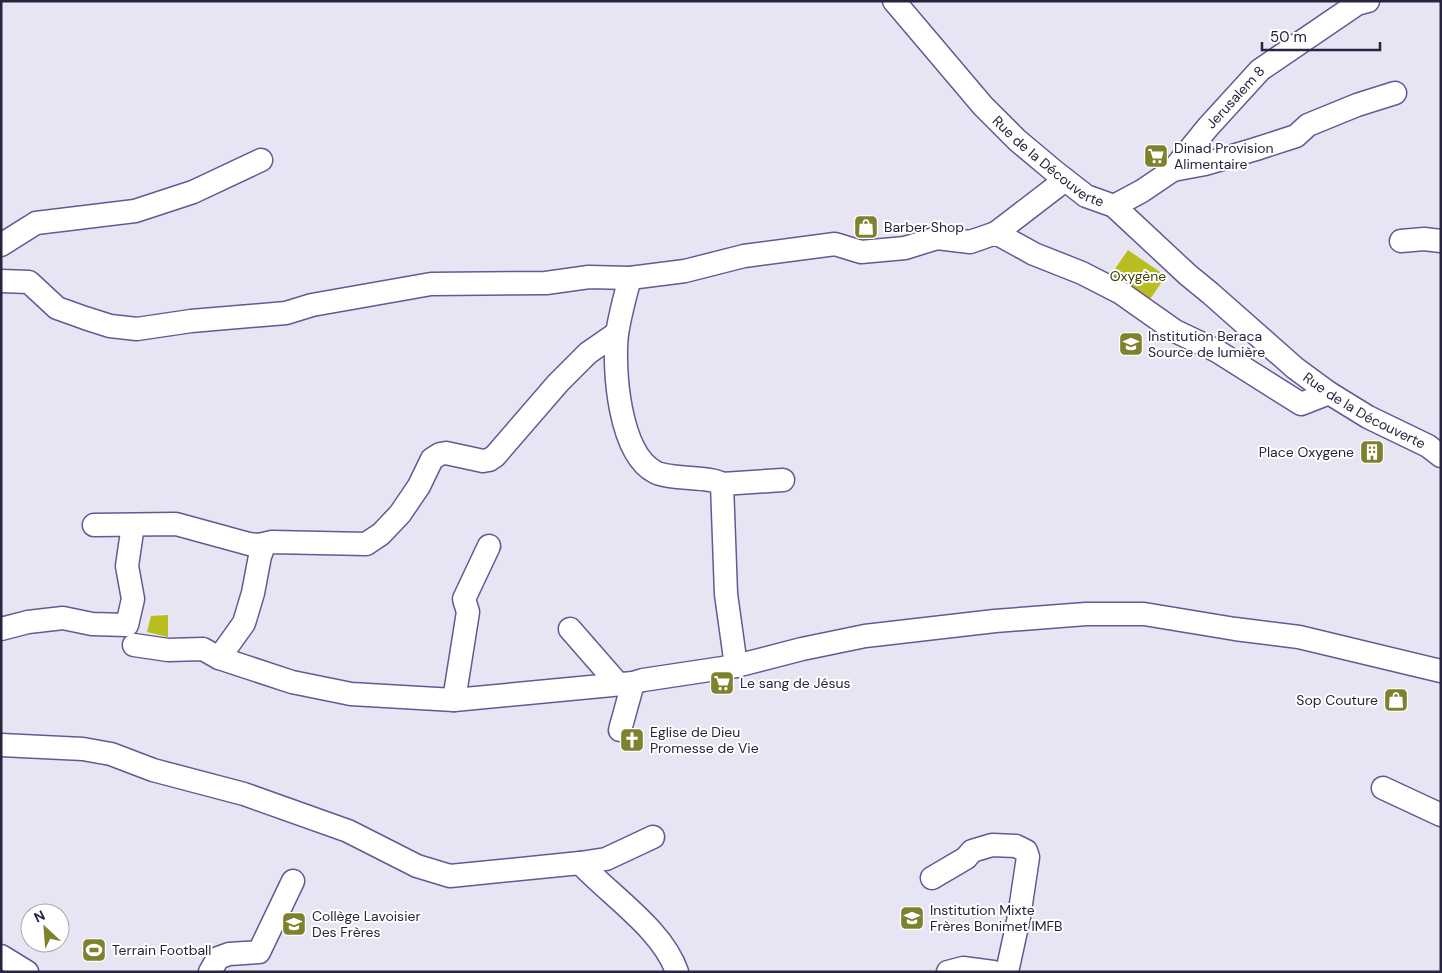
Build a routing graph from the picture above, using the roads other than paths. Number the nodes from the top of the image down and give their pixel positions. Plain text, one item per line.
1 (894, 1) edge
2 (1368, 1) edge
3 (1395, 93) dead end
4 (261, 160) dead end
5 (1173, 170) junction
6 (1065, 180) junction
7 (1114, 206) junction
8 (996, 234) junction
9 (1400, 241) dead end
10 (1441, 241) edge
11 (1, 245) edge
12 (630, 278) junction
13 (1, 280) edge
14 (618, 333) junction
15 (1330, 393) junction
16 (1437, 446) edge
17 (783, 480) dead end
18 (722, 484) junction
19 (94, 525) dead end
20 (133, 525) junction
21 (259, 545) junction
22 (489, 546) dead end
23 (570, 629) dead end
24 (1, 630) edge
25 (134, 645) dead end
26 (219, 658) junction
27 (736, 666) junction
28 (1441, 671) edge
29 (626, 684) junction
30 (454, 700) junction
31 (620, 730) dead end
32 (1, 745) edge
33 (1383, 788) dead end
34 (1441, 815) edge
35 (653, 837) dead end
36 (580, 864) junction
37 (932, 878) dead end
38 (294, 881) dead end
39 (1, 956) edge
40 (27, 972) edge
41 (210, 972) edge
42 (677, 972) edge
43 (948, 972) edge
44 (993, 972) edge
45 (1007, 972) edge

1 - 6 street, Rue de la Découverte
2 - 5 street, Jerusalem 8
3 - 5 street
4 - 11 street
5 - 7 street, Jerusalem 8
6 - 7 street, Rue de la Découverte
6 - 8 street
7 - 15 street, Rue de la Découverte
8 - 12 street
8 - 15 street
9 - 10 street
12 - 13 street
12 - 14 street
14 - 18 street
14 - 21 street
15 - 16 street, Rue de la Découverte
17 - 18 street
18 - 27 street
19 - 20 street
20 - 21 street
20 - 24 street
21 - 26 street
22 - 30 street
23 - 29 street
25 - 26 street
26 - 30 street
27 - 28 street
27 - 29 street
29 - 30 street
29 - 31 street
32 - 36 street
33 - 34 street
35 - 36 street
36 - 42 street
37 - 45 street
38 - 41 street
39 - 40 street
43 - 44 street

